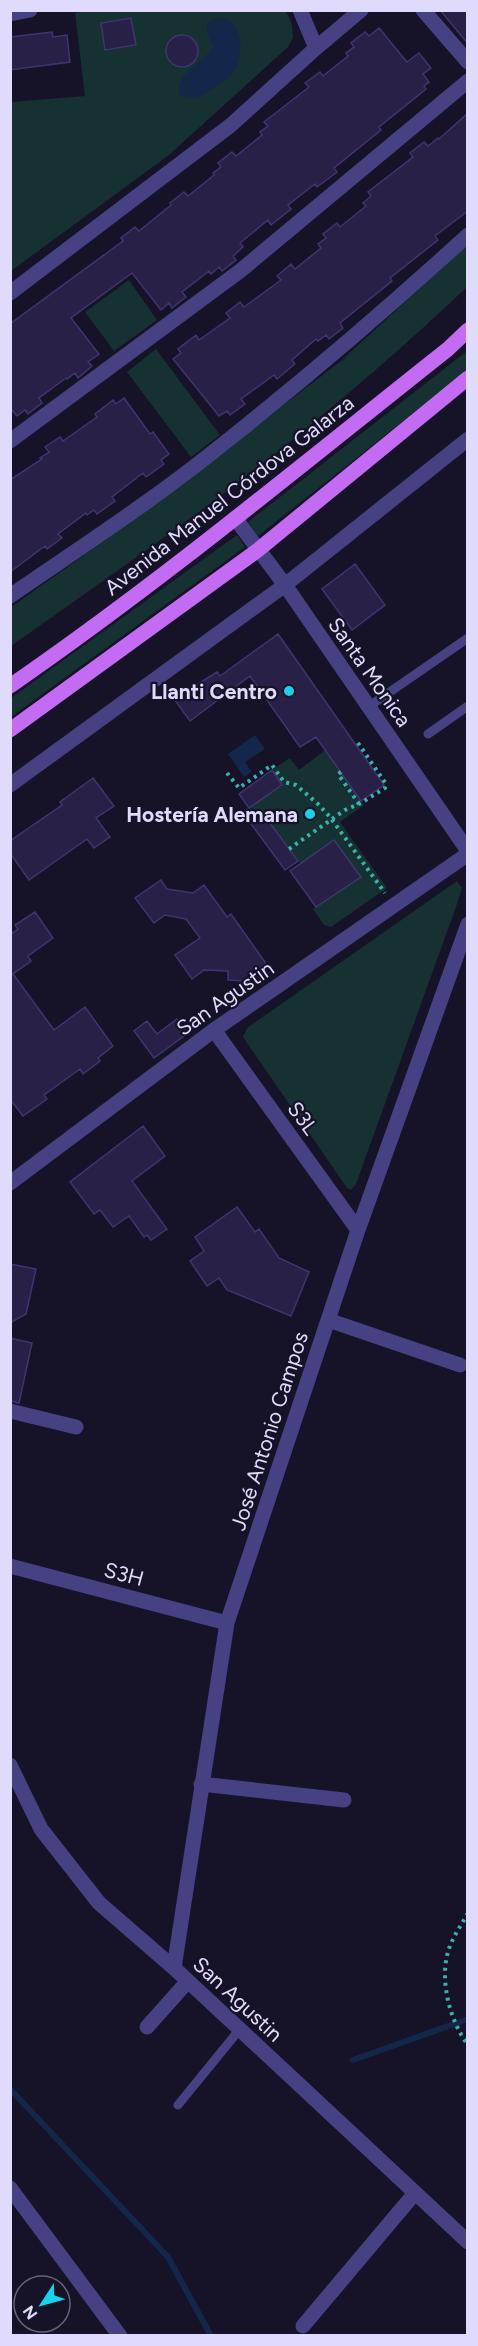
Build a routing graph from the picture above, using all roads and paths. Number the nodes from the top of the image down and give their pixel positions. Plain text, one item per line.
1 (30, 10) edge
2 (300, 10) edge
3 (361, 10) edge
4 (423, 10) edge
5 (10, 14) edge
6 (316, 48) junction
7 (468, 62) edge
8 (468, 81) edge
9 (468, 235) edge
10 (10, 293) edge
11 (468, 330) edge
12 (468, 378) edge
13 (468, 439) edge
14 (10, 441) edge
15 (235, 518) junction
16 (258, 550) junction
17 (285, 585) junction
18 (10, 596) edge
19 (468, 638) edge
20 (10, 686) edge
21 (468, 706) edge
22 (368, 707) junction
23 (10, 730) edge
24 (428, 734) dead end
25 (356, 740) dead end
26 (341, 772) dead end
27 (227, 773) dead end
28 (10, 785) edge
29 (359, 804) junction
30 (332, 819) junction
31 (289, 849) dead end
32 (468, 853) edge
33 (385, 894) dead end
34 (468, 924) edge
35 (214, 1030) junction
36 (10, 1183) edge
37 (358, 1230) junction
38 (328, 1320) junction
39 (460, 1365) dead end
40 (10, 1411) edge
41 (76, 1427) dead end
42 (10, 1566) edge
43 (227, 1623) junction
44 (10, 1765) edge
45 (201, 1784) junction
46 (344, 1800) dead end
47 (468, 1913) edge
48 (174, 1968) junction
49 (188, 1981) junction
50 (147, 2027) dead end
51 (240, 2029) junction
52 (468, 2045) edge
53 (178, 2105) dead end
54 (10, 2188) edge
55 (415, 2193) junction
56 (468, 2242) edge
57 (303, 2326) dead end
58 (120, 2336) edge

1 - 5 street
2 - 6 street
3 - 6 street
4 - 7 street
6 - 10 street
8 - 14 street
9 - 18 street
11 - 15 main road, Avenida Manuel Córdova Galarza
12 - 16 main road
13 - 17 street
15 - 16 street, Santa Monica
15 - 20 main road, Avenida Manuel Córdova Galarza
16 - 17 street, Santa Monica
16 - 23 main road
17 - 22 street, Santa Monica
17 - 28 street
19 - 22 lane
21 - 24 lane
22 - 32 street, Santa Monica
25 - 29 path
26 - 29 path
27 - 30 path
29 - 30 path
30 - 31 path
30 - 33 path
32 - 35 street, San Agustin
34 - 37 street, José Antonio Campos
35 - 36 street, San Agustin
35 - 37 street, S3L
37 - 38 street, José Antonio Campos
38 - 39 street
38 - 43 street, José Antonio Campos
40 - 41 street
42 - 43 street, S3H
43 - 45 street, José Antonio Campos
44 - 48 street, San Agustin
45 - 46 street
45 - 48 street, José Antonio Campos
47 - 52 path
48 - 49 street, San Agustin
49 - 50 street
49 - 51 street, San Agustin
51 - 53 lane
51 - 55 street, San Agustin
54 - 58 street
55 - 56 street, San Agustin
55 - 57 street

